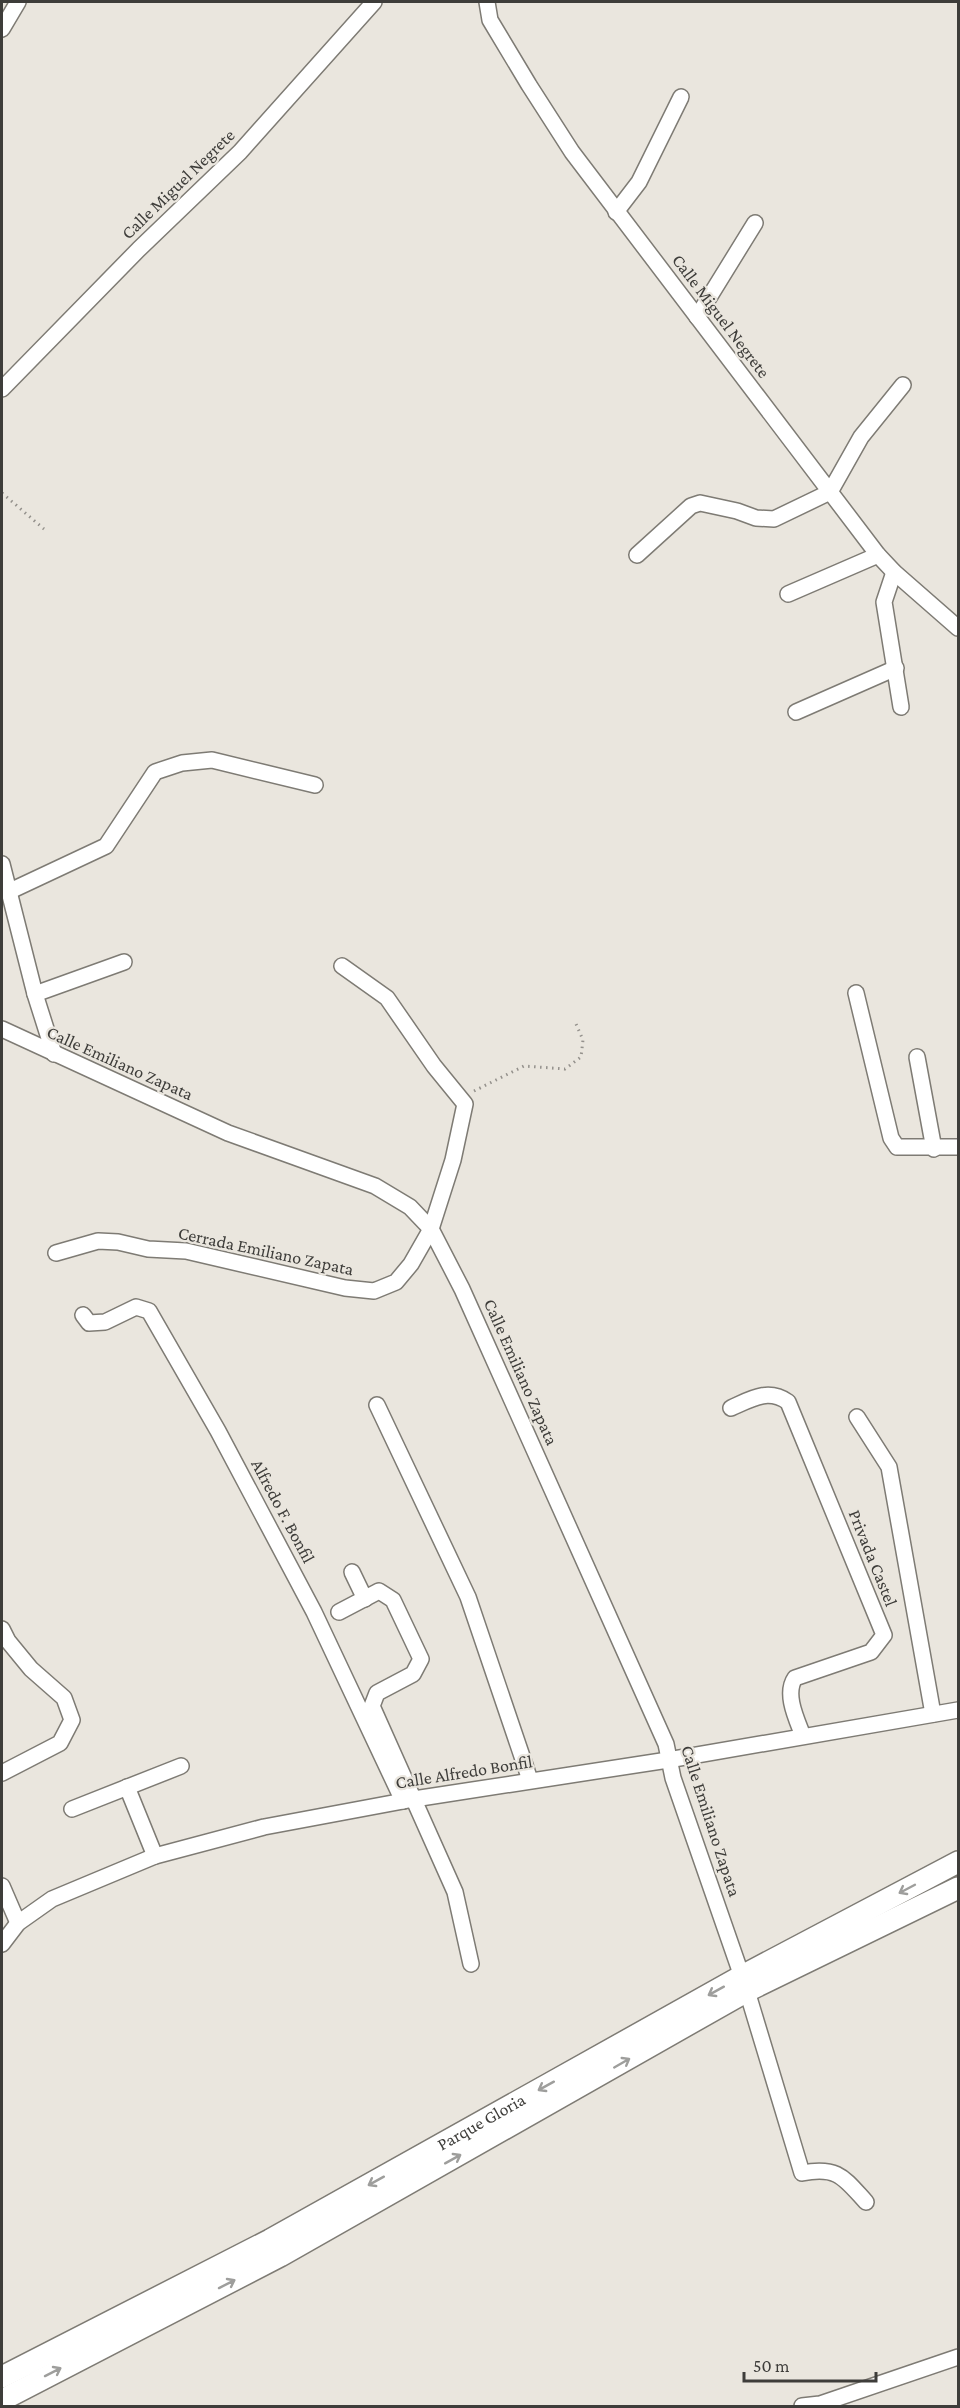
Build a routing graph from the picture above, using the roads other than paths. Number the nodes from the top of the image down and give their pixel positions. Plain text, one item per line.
1 (18, 2) edge
2 (374, 2) edge
3 (487, 2) edge
4 (2, 29) edge
5 (681, 97) dead end
6 (616, 212) junction
7 (755, 223) dead end
8 (698, 317) junction
9 (903, 385) dead end
10 (2, 389) edge
11 (830, 492) junction
12 (637, 555) dead end
13 (878, 555) junction
14 (894, 572) junction
15 (788, 594) dead end
16 (958, 628) edge
17 (896, 668) junction
18 (901, 707) dead end
19 (796, 712) dead end
20 (315, 784) dead end
21 (2, 864) edge
22 (8, 892) junction
23 (124, 962) dead end
24 (342, 966) dead end
25 (856, 993) dead end
26 (35, 994) junction
27 (2, 1029) edge
28 (54, 1054) junction
29 (917, 1057) dead end
30 (958, 1147) edge
31 (934, 1149) junction
32 (431, 1229) junction
33 (56, 1253) dead end
34 (83, 1315) dead end
35 (377, 1405) dead end
36 (731, 1408) dead end
37 (857, 1417) dead end
38 (352, 1572) dead end
39 (364, 1599) junction
40 (339, 1612) dead end
41 (2, 1629) edge
42 (958, 1710) edge
43 (933, 1714) junction
44 (803, 1736) junction
45 (668, 1760) junction
46 (181, 1766) dead end
47 (2, 1773) edge
48 (530, 1780) junction
49 (127, 1787) junction
50 (408, 1800) junction
51 (72, 1809) dead end
52 (155, 1856) junction
53 (958, 1862) edge
54 (936, 1873) junction
55 (2, 1886) edge
56 (953, 1891) edge
57 (18, 1923) junction
58 (2, 1944) edge
59 (471, 1964) dead end
60 (745, 1984) junction
61 (866, 2202) dead end
62 (275, 2248) junction
63 (958, 2357) edge
64 (2, 2378) edge
65 (2, 2400) edge
66 (820, 2405) edge
67 (802, 2406) edge

1 - 4 street
2 - 10 street, Calle Miguel Negrete
3 - 6 street, Calle Miguel Negrete
5 - 6 street
6 - 8 street, Calle Miguel Negrete
7 - 8 street
8 - 11 street, Calle Miguel Negrete
9 - 11 street
11 - 12 street
11 - 13 street, Calle Miguel Negrete
13 - 14 street, Calle Miguel Negrete
13 - 15 street
14 - 16 street, Calle Miguel Negrete
14 - 17 street
17 - 18 street
17 - 19 street
20 - 22 street
21 - 22 street
22 - 26 street
23 - 26 street
24 - 32 street, Cerrada Emiliano Zapata
25 - 31 street
26 - 28 street
27 - 28 street, Calle Emiliano Zapata
28 - 32 street, Calle Emiliano Zapata
29 - 31 street
30 - 31 street
32 - 33 street, Cerrada Emiliano Zapata
32 - 45 street, Calle Emiliano Zapata
34 - 50 street, Alfredo F. Bonfil
35 - 48 street
36 - 44 street, Privada Castel
37 - 43 street, Privada Castel
38 - 39 street
39 - 40 street
39 - 50 street
41 - 47 street
42 - 43 street, Calle Alfredo Bonfil
43 - 44 street, Calle Alfredo Bonfil
44 - 45 street, Calle Alfredo Bonfil
45 - 48 street, Calle Alfredo Bonfil
45 - 60 street, Calle Emiliano Zapata
46 - 49 street
48 - 50 street, Calle Alfredo Bonfil
49 - 51 street
49 - 52 street
50 - 52 street, Calle Alfredo Bonfil
50 - 59 street
52 - 57 street, Calle Alfredo Bonfil
53 - 54 main road, Parque Gloria
54 - 56 main road
54 -> 60 main road, Parque Gloria
55 - 57 street
56 - 60 main road, Parque Gloria
57 - 58 street, Calle Alfredo Bonfil
60 - 61 street, Calle Emiliano Zapata
60 - 62 main road, Parque Gloria
62 - 64 main road, Parque Gloria
65 -> 62 main road, Parque Gloria
63 - 66 street
66 - 67 street

